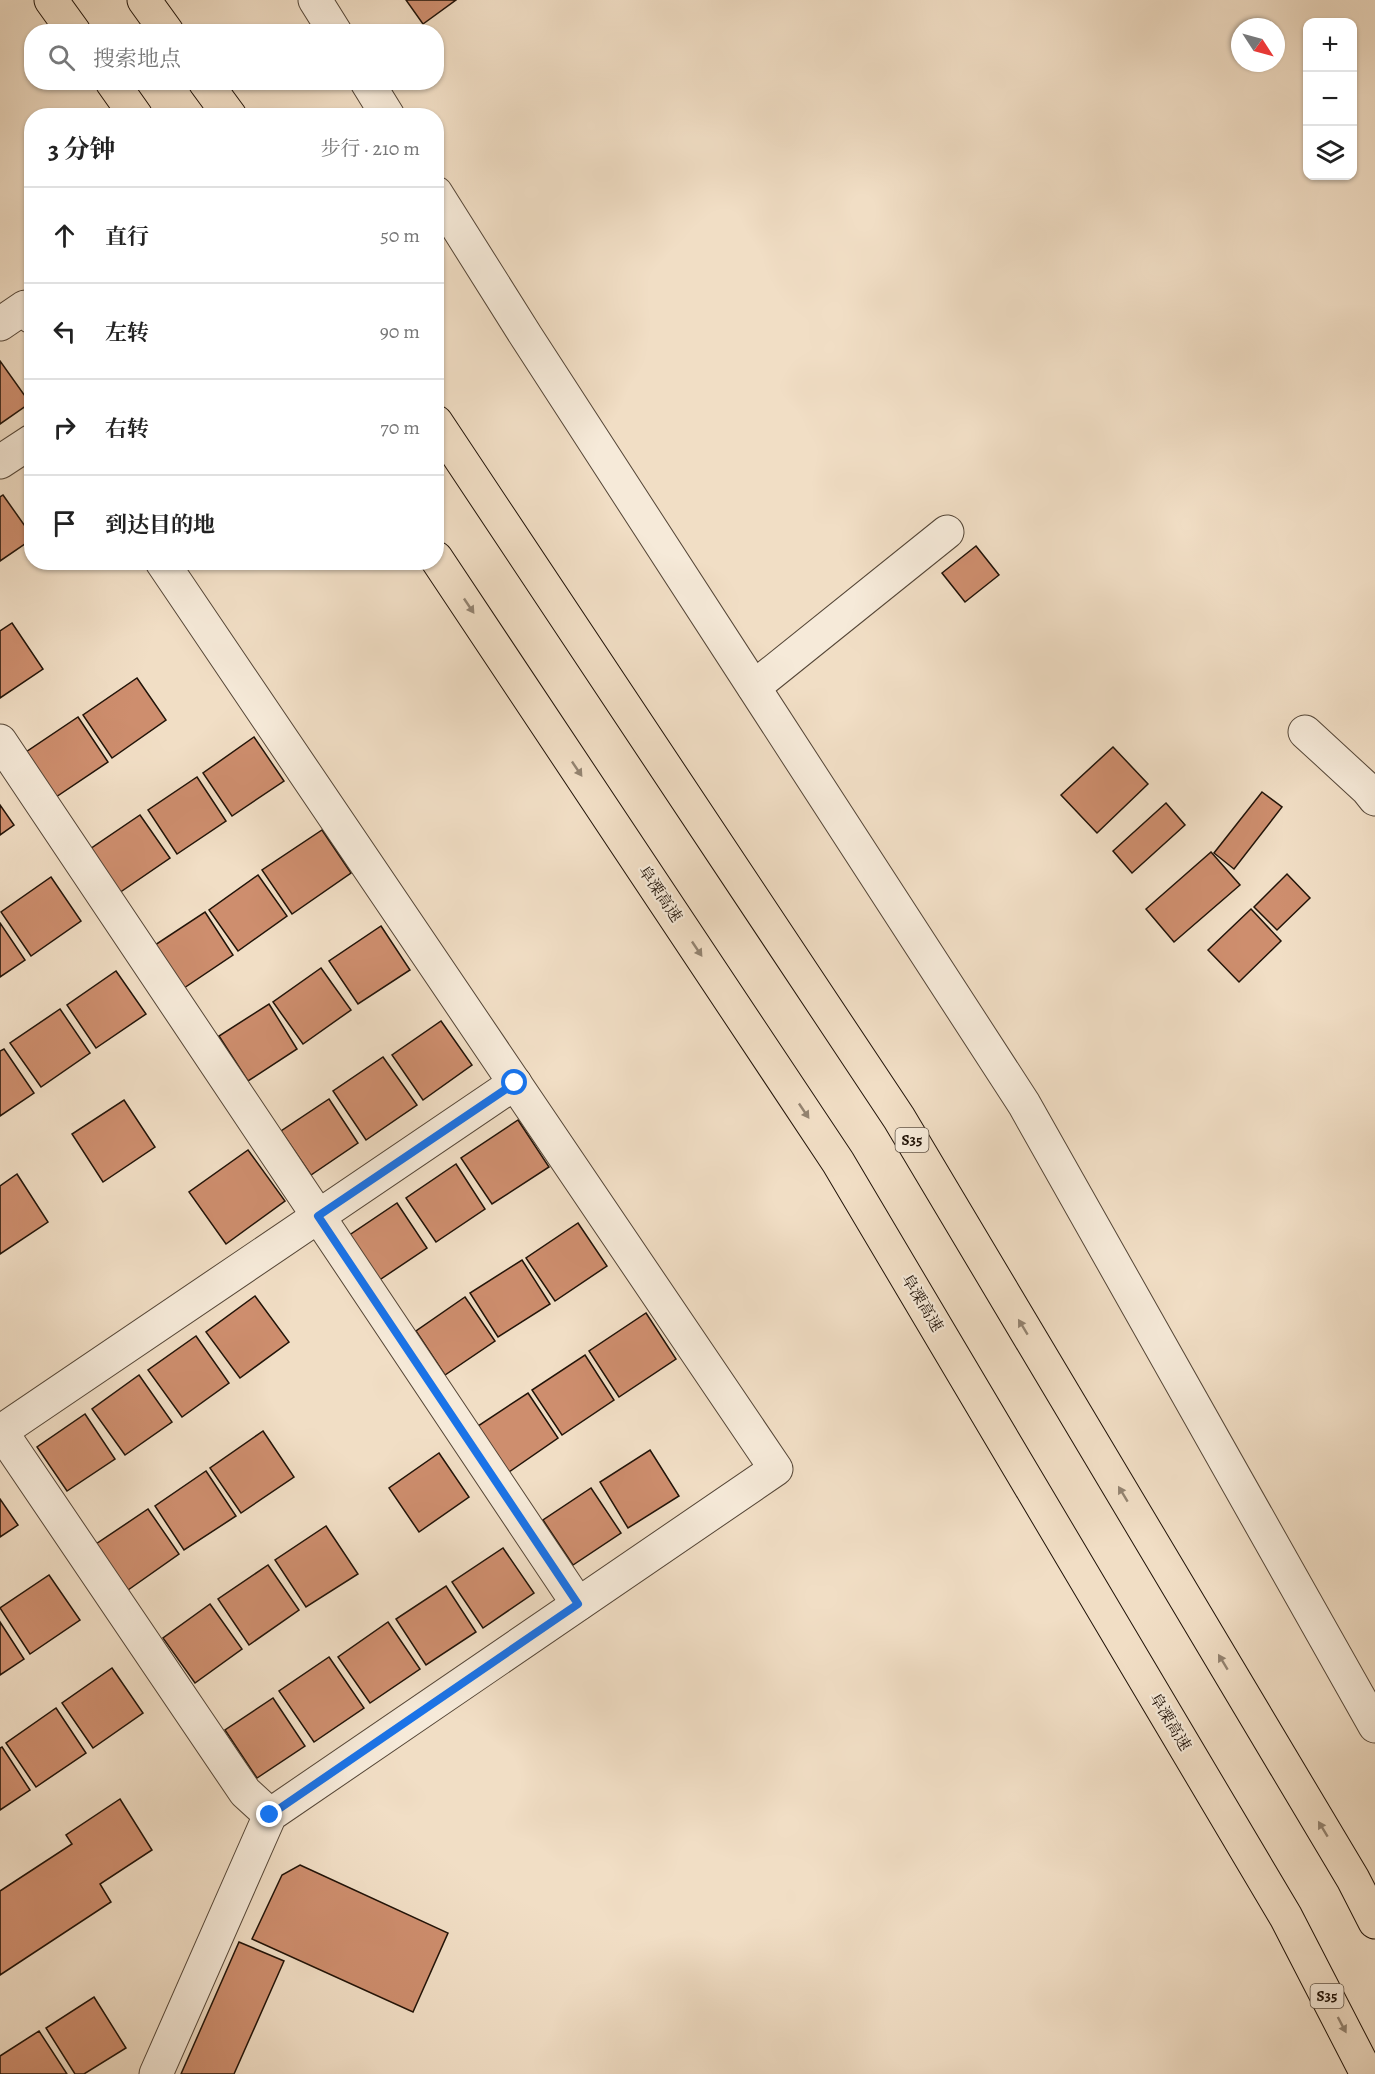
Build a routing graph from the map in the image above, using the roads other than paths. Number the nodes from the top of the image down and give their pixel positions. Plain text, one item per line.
1 (51, 0) edge
2 (144, 0) edge
3 (315, 0) edge
4 (68, 24) edge
5 (161, 24) edge
6 (330, 24) edge
7 (118, 90) edge
8 (211, 90) edge
9 (372, 90) edge
10 (130, 108) edge
11 (224, 108) edge
12 (383, 108) edge
13 (444, 206) edge
14 (24, 308) edge
15 (0, 324) edge
16 (444, 434) edge
17 (24, 446) edge
18 (0, 462) edge
19 (947, 532) dead end
20 (167, 570) edge
21 (444, 570) edge
22 (754, 687) junction
23 (1305, 732) dead end
24 (0, 741) edge
25 (1375, 799) edge
26 (515, 1083) junction
27 (318, 1216) junction
28 (0, 1431) edge
29 (578, 1604) junction
30 (1375, 1726) edge
31 (270, 1815) junction
32 (1375, 1922) edge
33 (156, 2074) edge
34 (1367, 2074) edge

1 - 4 highway
2 - 5 highway
3 - 6 street
7 - 10 highway
8 - 11 highway
9 - 12 street
13 - 22 street
14 - 15 street
32 -> 16 highway, S35
17 - 18 street
19 - 22 street
20 - 26 street
21 -> 34 highway, 阜溧高速 / S35
22 - 30 street
23 - 25 street
24 - 27 street
26 - 27 street
26 - 29 street
27 - 28 street
27 - 29 street
28 - 31 street
29 - 31 street
31 - 33 street

